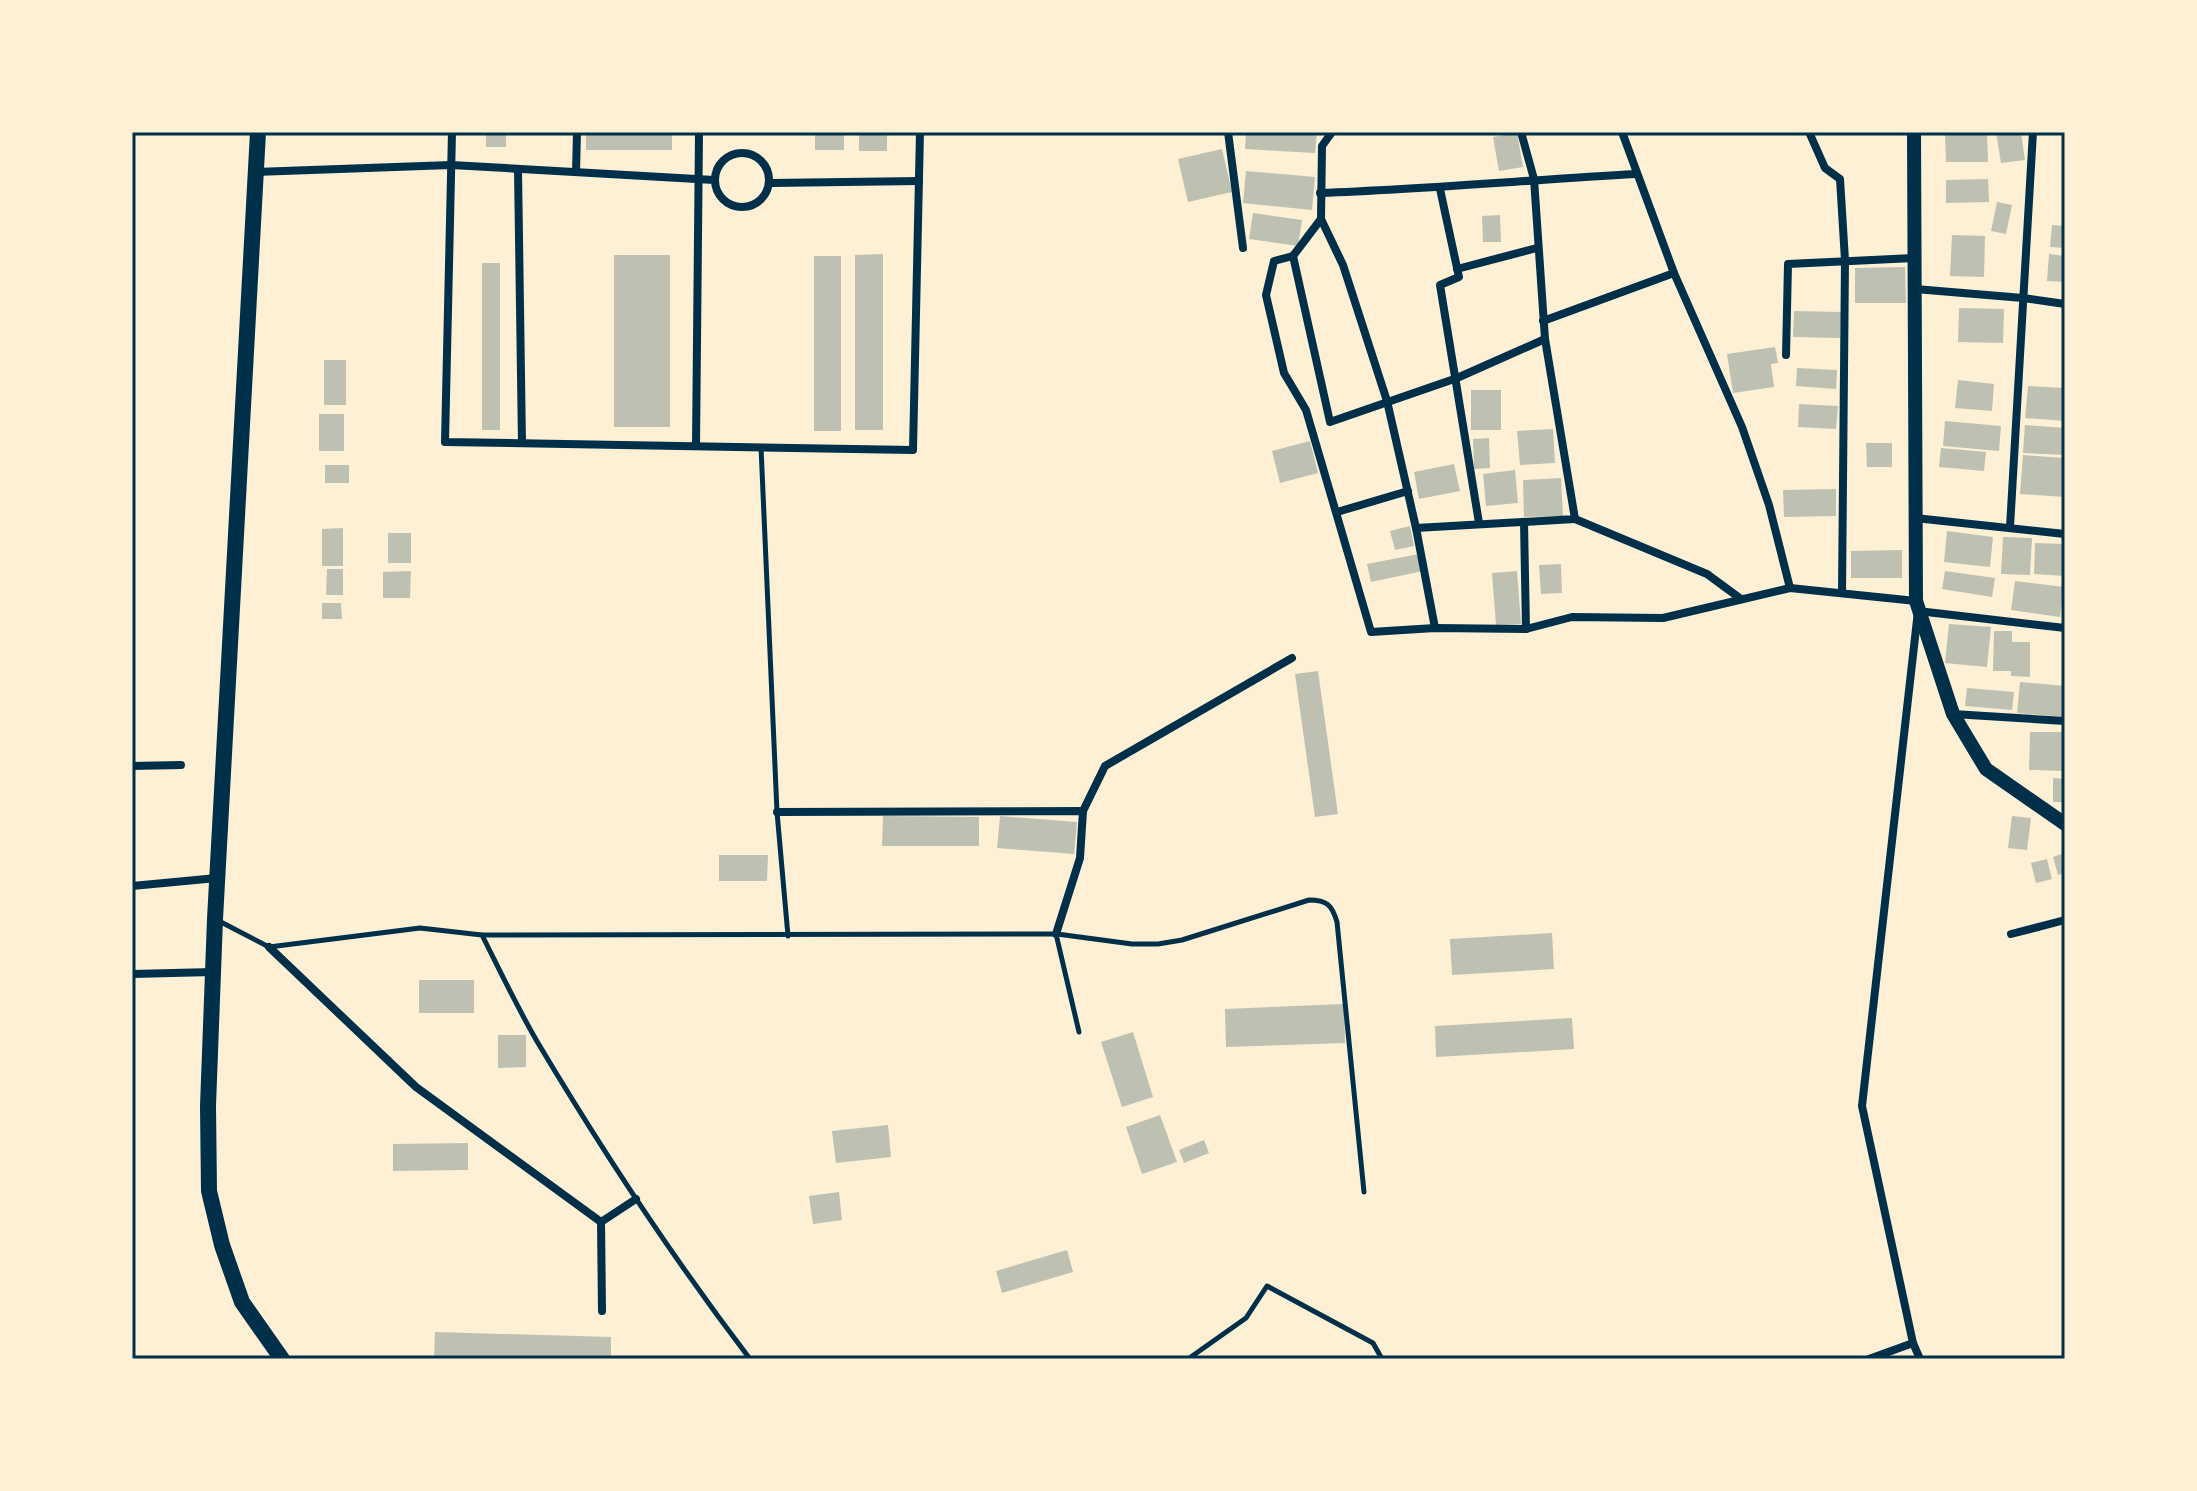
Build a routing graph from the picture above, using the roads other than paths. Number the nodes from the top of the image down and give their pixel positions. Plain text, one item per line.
1 (258, 132) edge
2 (452, 132) edge
3 (577, 132) edge
4 (699, 132) edge
5 (920, 132) edge
6 (1228, 132) edge
7 (1332, 132) edge
8 (1521, 132) edge
9 (1622, 132) edge
10 (1809, 132) edge
11 (1914, 132) edge
12 (2033, 132) edge
13 (451, 165) junction
14 (518, 169) junction
15 (255, 172) junction
16 (576, 172) junction
17 (1636, 174) junction
18 (699, 179) junction
19 (1534, 179) junction
20 (714, 180) junction
21 (919, 181) junction
22 (771, 183) junction
23 (1440, 189) junction
24 (1320, 193) junction
25 (1321, 219) junction
26 (1243, 248) dead end
27 (1537, 248) junction
28 (1293, 256) junction
29 (1914, 258) junction
30 (1845, 260) junction
31 (1457, 269) junction
32 (1674, 273) junction
33 (1915, 289) junction
34 (2023, 298) junction
35 (2065, 304) edge
36 (1543, 321) junction
37 (1545, 339) junction
38 (1786, 355) dead end
39 (1457, 378) junction
40 (1387, 401) junction
41 (522, 443) junction
42 (696, 446) junction
43 (761, 447) junction
44 (1408, 491) junction
45 (1337, 512) junction
46 (1914, 518) junction
47 (1575, 519) junction
48 (1524, 522) junction
49 (1479, 523) junction
50 (2010, 527) junction
51 (1416, 528) junction
52 (2065, 534) edge
53 (1790, 588) junction
54 (1842, 592) junction
55 (1741, 599) junction
56 (1917, 606) junction
57 (1435, 628) junction
58 (2065, 628) edge
59 (1526, 629) junction
60 (1292, 658) dead end
61 (1953, 714) junction
62 (2065, 721) edge
63 (181, 765) dead end
64 (132, 766) edge
65 (1083, 811) junction
66 (777, 812) junction
67 (2065, 824) edge
68 (218, 878) junction
69 (132, 886) edge
70 (215, 919) junction
71 (2065, 920) edge
72 (1056, 934) junction
73 (2011, 934) dead end
74 (482, 935) junction
75 (788, 936) junction
76 (269, 947) junction
77 (214, 972) junction
78 (132, 974) edge
79 (1079, 1032) dead end
80 (1364, 1192) dead end
81 (636, 1199) junction
82 (601, 1222) junction
83 (602, 1311) dead end
84 (1913, 1343) junction
85 (282, 1359) edge
86 (750, 1359) edge
87 (1188, 1359) edge
88 (1382, 1359) edge
89 (1869, 1359) edge
90 (1920, 1359) edge

1 - 15 main road
2 - 13 street
3 - 16 street
4 - 18 street
5 - 21 street
6 - 26 street
7 - 24 street
8 - 19 street
9 - 17 street
10 - 30 street
11 - 29 main road
12 - 34 street
13 - 14 street
13 - 15 street
13 - 41 street
14 - 16 street
14 - 41 street
15 - 68 main road
16 - 18 street
17 - 19 street
17 - 32 street
18 - 20 street
18 - 42 street
19 - 23 street
19 - 27 street
20 - 22 street
20 - 22 street
21 - 22 street
21 - 43 street
23 - 24 street
23 - 31 street
24 - 25 street
25 - 28 street
25 - 40 street
27 - 31 street
27 - 36 street
28 - 40 street
28 - 45 street
29 - 30 street
29 - 33 main road
30 - 38 street
30 - 54 street
31 - 39 street
32 - 36 street
32 - 53 street
33 - 34 street
33 - 46 main road
34 - 35 street
34 - 50 street
36 - 37 street
37 - 39 street
37 - 47 street
39 - 40 street
39 - 49 street
40 - 44 street
41 - 42 street
42 - 43 street
43 - 66 lane
44 - 45 street
44 - 51 street
45 - 57 street
46 - 50 street
46 - 56 main road
47 - 48 street
47 - 55 street
48 - 49 street
48 - 59 street
49 - 51 street
50 - 52 street
51 - 57 street
53 - 54 street
53 - 55 street
54 - 56 street
55 - 59 street
56 - 58 street
56 - 61 main road
56 - 84 street
57 - 59 street
60 - 65 street
61 - 62 street
61 - 67 main road
63 - 64 street
65 - 66 street
65 - 72 street
66 - 75 lane
68 - 69 street
68 - 70 main road
70 - 76 lane
70 - 77 main road
71 - 73 street
72 - 75 lane
72 - 79 lane
72 - 80 lane
74 - 75 lane
74 - 76 lane
74 - 81 lane
76 - 82 street
77 - 78 street
77 - 85 main road
81 - 82 street
81 - 86 lane
82 - 83 street
84 - 89 street
84 - 90 street
87 - 88 lane

